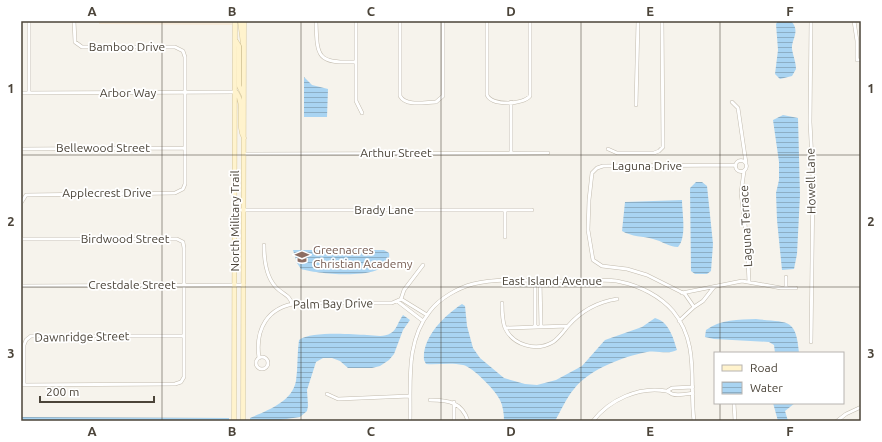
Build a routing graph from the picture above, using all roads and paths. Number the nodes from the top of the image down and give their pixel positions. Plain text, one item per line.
1 (29, 21) edge
2 (74, 21) edge
3 (235, 21) edge
4 (240, 21) edge
5 (244, 21) edge
6 (316, 21) edge
7 (356, 21) edge
8 (400, 21) edge
9 (443, 21) edge
10 (487, 21) edge
11 (530, 21) edge
12 (638, 21) edge
13 (662, 21) edge
14 (811, 21) edge
15 (854, 21) edge
16 (235, 38) junction
17 (244, 48) junction
18 (859, 60) edge
19 (356, 62) junction
20 (185, 92) junction
21 (236, 92) junction
22 (21, 93) edge
23 (29, 93) junction
24 (244, 95) junction
25 (511, 102) junction
26 (732, 102) dead end
27 (636, 105) dead end
28 (362, 112) dead end
29 (244, 139) junction
30 (185, 148) junction
31 (608, 149) dead end
32 (21, 150) edge
33 (511, 153) junction
34 (548, 153) dead end
35 (244, 154) junction
36 (746, 163) junction
37 (736, 165) junction
38 (744, 170) junction
39 (235, 210) junction
40 (244, 210) junction
41 (505, 210) junction
42 (532, 210) dead end
43 (505, 237) dead end
44 (21, 239) edge
45 (264, 245) dead end
46 (423, 265) dead end
47 (786, 277) dead end
48 (535, 281) junction
49 (540, 281) junction
50 (749, 282) junction
51 (184, 285) junction
52 (235, 285) junction
53 (244, 285) junction
54 (21, 286) edge
55 (716, 286) junction
56 (786, 288) junction
57 (796, 288) dead end
58 (682, 293) junction
59 (617, 299) dead end
60 (399, 300) junction
61 (502, 303) dead end
62 (292, 304) junction
63 (694, 307) junction
64 (427, 315) junction
65 (423, 321) junction
66 (679, 321) junction
67 (535, 326) junction
68 (541, 326) junction
69 (568, 326) junction
70 (505, 328) junction
71 (184, 336) junction
72 (811, 342) dead end
73 (259, 358) dead end
74 (23, 385) edge
75 (693, 387) junction
76 (667, 391) junction
77 (693, 393) junction
78 (327, 394) dead end
79 (410, 396) junction
80 (430, 400) dead end
81 (454, 402) junction
82 (734, 404) edge
83 (861, 407) edge
84 (234, 421) edge
85 (243, 421) edge
86 (410, 421) edge
87 (454, 421) edge
88 (468, 421) edge
89 (593, 421) edge
90 (694, 421) edge
91 (735, 421) edge
92 (837, 421) edge

1 - 23 street
2 - 20 street, Bamboo Drive
3 - 16 main road, North Military Trail
4 - 17 main road
5 - 17 main road, North Military Trail
6 - 19 street
7 - 19 street
8 - 9 street
10 - 25 street
11 - 25 street
12 - 27 street
13 - 31 street
14 - 72 street, Howell Lane
15 - 18 street
16 - 21 main road, North Military Trail
16 - 24 main road
17 - 24 main road, North Military Trail
19 - 28 street
20 - 21 street, Arbor Way
20 - 23 street, Arbor Way
20 - 30 street, Applecrest Drive
21 - 29 main road
21 - 39 main road, North Military Trail
22 - 23 street, Arbor Way
24 - 29 main road, North Military Trail
25 - 33 street
26 - 36 street, Laguna Terrace
29 - 35 main road, North Military Trail
30 - 32 street, Bellewood Street
30 - 44 street, Applecrest Drive
33 - 34 street, Arthur Street
33 - 35 street, Arthur Street
35 - 40 main road, North Military Trail
36 - 37 street
36 - 38 street, Laguna Terrace
37 - 38 street, Laguna Terrace
37 - 58 street, Laguna Drive
38 - 50 street, Laguna Terrace
39 - 40 street, Brady Lane
39 - 52 main road, North Military Trail
40 - 41 street, Brady Lane
40 - 53 main road, North Military Trail
41 - 42 street, Brady Lane
41 - 43 street
44 - 51 street, Birdwood Street
44 - 54 street, Applecrest Drive
45 - 62 street
46 - 60 street
47 - 56 street
48 - 49 street, East Island Avenue
48 - 64 street, East Island Avenue
48 - 67 street
49 - 66 street, East Island Avenue
49 - 68 street
50 - 55 street
50 - 56 street
51 - 52 street, Crestdale Street
51 - 54 street, Crestdale Street
51 - 71 street, Birdwood Street
52 - 53 street, Crestdale Street
52 - 84 main road, North Military Trail
53 - 85 main road, North Military Trail
55 - 58 street
55 - 63 street
56 - 57 street
58 - 63 street, Laguna Drive
59 - 69 street
60 - 62 street, Palm Bay Drive
60 - 64 street
60 - 65 street
61 - 70 street
62 - 73 street, Palm Bay Drive
63 - 66 street
64 - 65 street, East Island Avenue
65 - 79 street, East Island Avenue
66 - 75 street, East Island Avenue
67 - 68 street
67 - 70 street
68 - 69 street
69 - 70 street
71 - 74 street, Dawnridge Street
71 - 74 street, Birdwood Street
75 - 76 street
75 - 77 street, East Island Avenue
76 - 77 street
76 - 89 street
77 - 90 street, East Island Avenue
78 - 79 street
79 - 86 street, East Island Avenue
80 - 81 street
81 - 87 street
81 - 88 street
82 - 91 street
83 - 92 street

